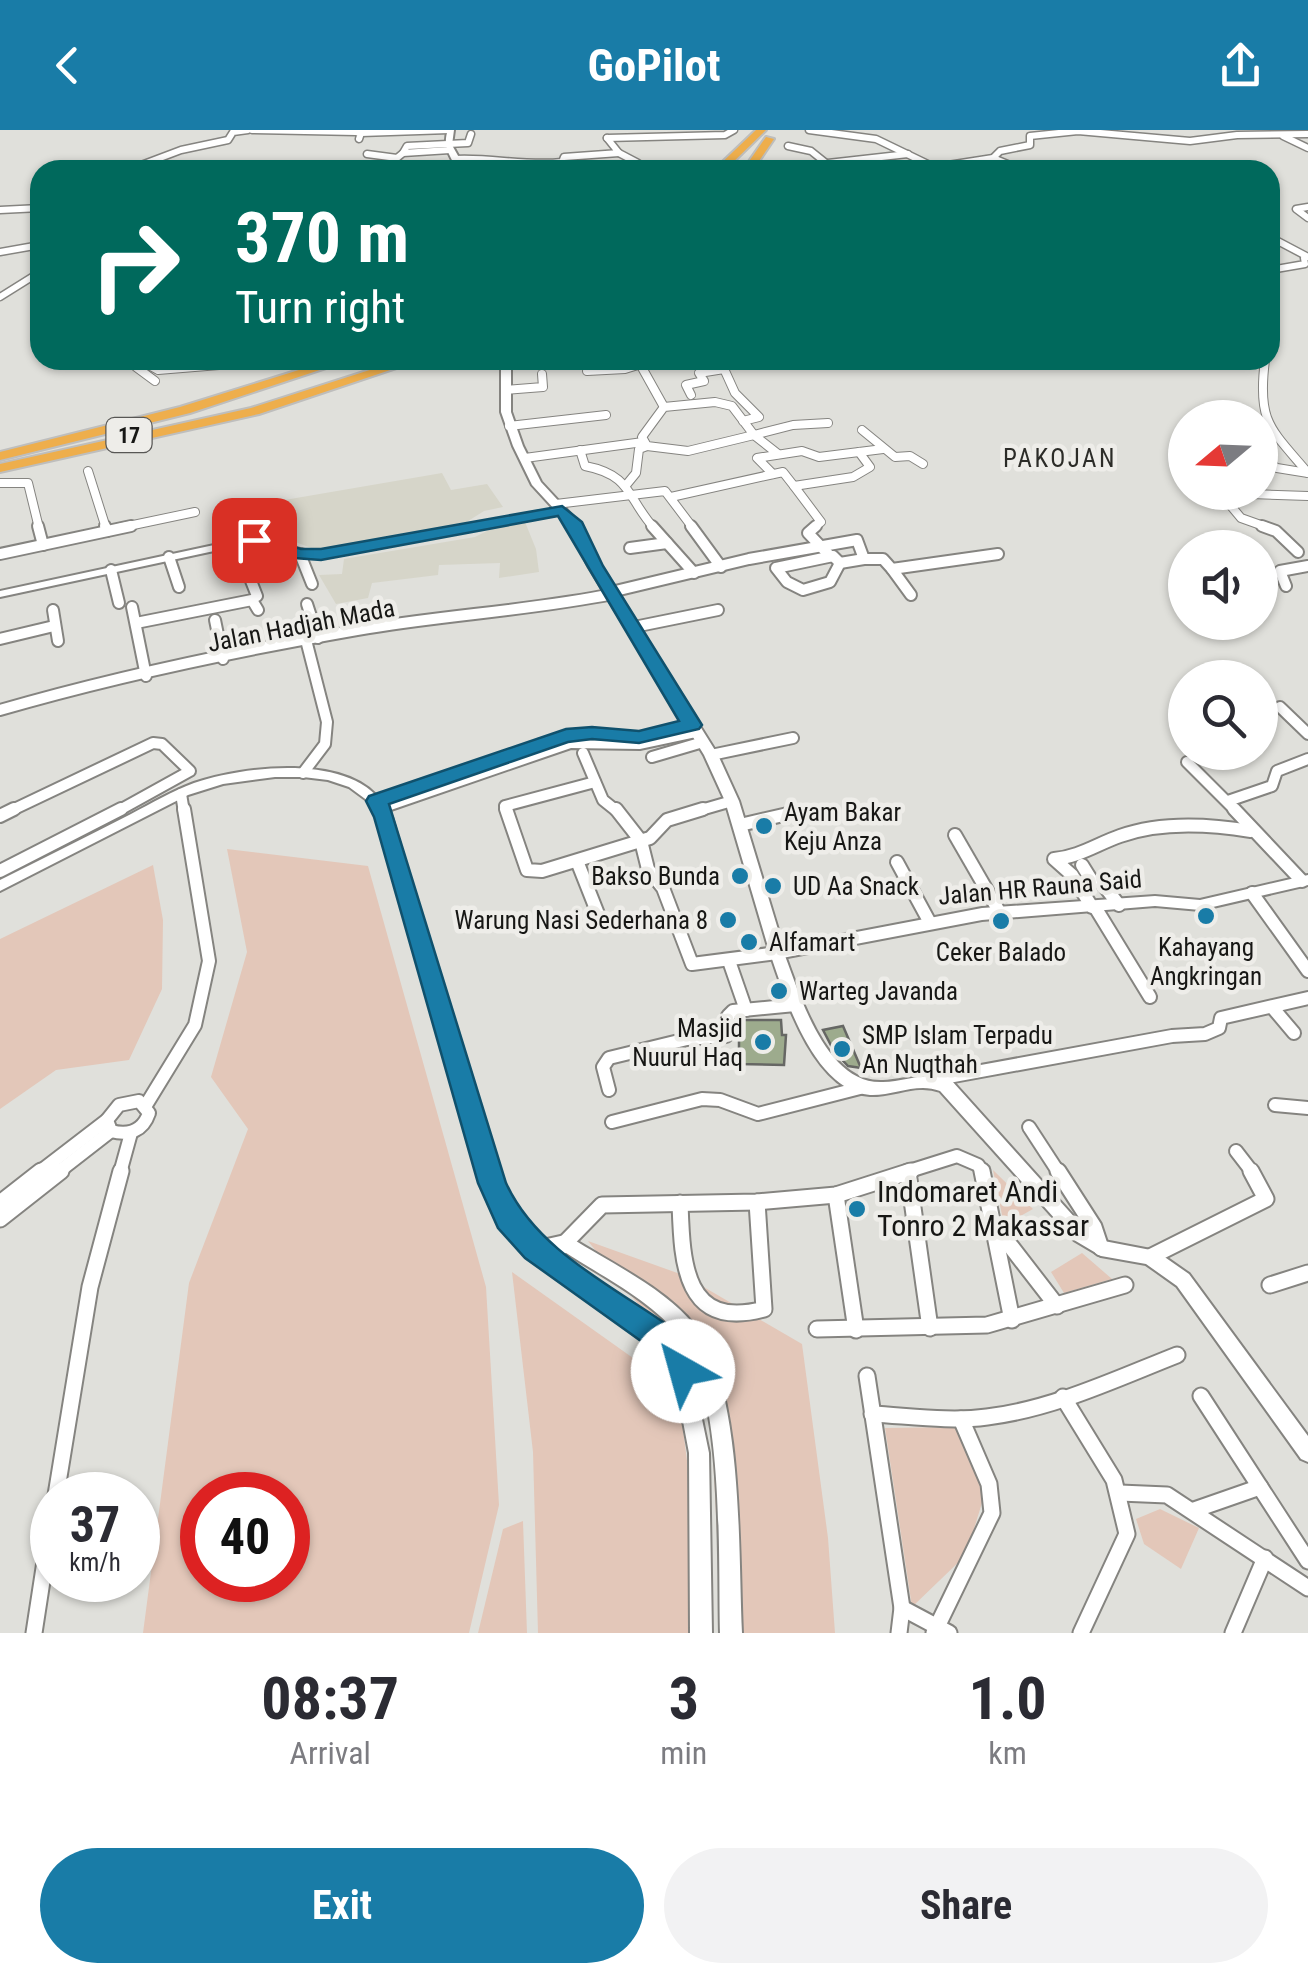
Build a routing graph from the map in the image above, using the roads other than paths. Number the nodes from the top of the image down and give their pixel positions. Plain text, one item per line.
1 (282, 130) edge
2 (328, 130) edge
3 (450, 130) edge
4 (734, 130) edge
5 (811, 130) edge
6 (1178, 130) edge
7 (1218, 130) edge
8 (252, 132) edge
9 (1039, 132) edge
10 (1198, 132) edge
11 (633, 133) edge
12 (674, 133) edge
13 (769, 133) edge
14 (1231, 133) edge
15 (1270, 133) edge
16 (471, 134) dead end
17 (1306, 134) edge
18 (1283, 136) junction
19 (1197, 141) junction
20 (747, 143) junction
21 (788, 146) dead end
22 (1308, 148) edge
23 (451, 151) junction
24 (619, 152) junction
25 (402, 153) junction
26 (909, 154) junction
27 (815, 156) junction
28 (834, 156) dead end
29 (992, 158) junction
30 (425, 159) dead end
31 (154, 160) edge
32 (456, 160) edge
33 (496, 160) edge
34 (563, 160) edge
35 (634, 160) edge
36 (722, 160) edge
37 (729, 160) edge
38 (745, 160) edge
39 (754, 160) edge
40 (822, 160) edge
41 (868, 160) edge
42 (917, 160) edge
43 (974, 160) edge
44 (997, 160) edge
45 (1308, 207) edge
46 (30, 208) edge
47 (0, 210) edge
48 (1308, 218) edge
49 (1280, 243) edge
50 (30, 246) edge
51 (2, 249) edge
52 (1306, 258) edge
53 (1280, 268) edge
54 (30, 278) edge
55 (0, 297) edge
56 (142, 370) edge
57 (284, 370) edge
58 (318, 370) edge
59 (344, 370) edge
60 (383, 370) edge
61 (506, 370) edge
62 (606, 370) edge
63 (643, 370) edge
64 (704, 370) edge
65 (725, 370) edge
66 (1264, 370) edge
67 (587, 371) dead end
68 (542, 374) dead end
69 (155, 381) dead end
70 (704, 381) junction
71 (505, 390) junction
72 (692, 395) dead end
73 (252, 396) junction
74 (714, 402) junction
75 (664, 407) junction
76 (606, 415) dead end
77 (743, 421) junction
78 (828, 423) dead end
79 (510, 426) junction
80 (862, 430) dead end
81 (754, 435) junction
82 (85, 436) junction
83 (645, 444) junction
84 (1, 448) edge
85 (883, 449) junction
86 (580, 450) junction
87 (858, 452) junction
88 (778, 454) junction
89 (524, 458) junction
90 (922, 464) dead end
91 (0, 467) edge
92 (1278, 468) edge
93 (88, 472) dead end
94 (1308, 473) edge
95 (773, 474) junction
96 (0, 483) edge
97 (627, 484) junction
98 (794, 486) junction
99 (632, 495) junction
100 (1308, 496) edge
101 (671, 497) junction
102 (559, 508) junction
103 (195, 512) dead end
104 (520, 513) joint
105 (108, 530) junction
106 (465, 530) joint
107 (667, 542) junction
108 (236, 543) junction
109 (43, 545) junction
110 (820, 547) junction
111 (630, 548) dead end
112 (1303, 551) edge
113 (0, 554) edge
114 (300, 554) junction
115 (998, 554) dead end
116 (830, 556) junction
117 (169, 557) junction
118 (864, 559) junction
119 (840, 563) junction
120 (1308, 564) edge
121 (721, 567) junction
122 (111, 570) junction
123 (892, 570) junction
124 (694, 573) junction
125 (312, 584) dead end
126 (179, 586) dead end
127 (1286, 586) dead end
128 (612, 593) junction
129 (0, 594) edge
130 (911, 595) dead end
131 (257, 596) dead end
132 (120, 603) dead end
133 (307, 604) dead end
134 (132, 606) dead end
135 (53, 610) dead end
136 (258, 610) dead end
137 (718, 610) dead end
138 (215, 620) dead end
139 (136, 623) junction
140 (54, 626) junction
141 (634, 626) junction
142 (0, 639) edge
143 (312, 639) junction
144 (58, 641) dead end
145 (223, 660) junction
146 (146, 676) junction
147 (1280, 707) dead end
148 (0, 710) edge
149 (1308, 734) edge
150 (792, 738) dead end
151 (701, 739) junction
152 (583, 753) dead end
153 (652, 756) dead end
154 (1308, 759) edge
155 (1195, 770) edge
156 (302, 773) junction
157 (595, 782) junction
158 (181, 794) junction
159 (732, 801) junction
160 (1228, 801) junction
161 (379, 805) junction
162 (792, 812) dead end
163 (0, 816) edge
164 (740, 825) junction
165 (1252, 832) junction
166 (956, 835) dead end
167 (641, 841) junction
168 (577, 861) junction
169 (896, 862) dead end
170 (1082, 865) dead end
171 (0, 870) edge
172 (1305, 880) edge
173 (0, 886) edge
174 (1252, 893) junction
175 (1119, 905) junction
176 (1094, 907) junction
177 (1000, 913) junction
178 (600, 919) dead end
179 (929, 921) junction
180 (776, 953) junction
181 (729, 962) junction
182 (1308, 972) edge
183 (1150, 997) dead end
184 (1308, 998) edge
185 (796, 1005) junction
186 (1272, 1007) junction
187 (746, 1010) junction
188 (1294, 1033) dead end
189 (932, 1080) junction
190 (860, 1088) junction
191 (610, 1090) dead end
192 (1275, 1105) dead end
193 (146, 1106) junction
194 (1306, 1111) edge
195 (612, 1122) dead end
196 (109, 1126) junction
197 (1029, 1127) dead end
198 (130, 1134) junction
199 (1236, 1150) dead end
200 (908, 1172) junction
201 (836, 1195) junction
202 (0, 1202) edge
203 (757, 1202) junction
204 (680, 1203) junction
205 (0, 1219) edge
206 (994, 1224) junction
207 (564, 1243) junction
208 (1100, 1248) junction
209 (543, 1254) junction
210 (1150, 1258) junction
211 (1308, 1273) edge
212 (1124, 1285) dead end
213 (1270, 1285) dead end
214 (1057, 1306) junction
215 (1012, 1320) junction
216 (930, 1328) junction
217 (818, 1329) dead end
218 (856, 1330) junction
219 (1177, 1355) dead end
220 (866, 1376) dead end
221 (1201, 1396) dead end
222 (1063, 1397) junction
223 (872, 1414) junction
224 (961, 1419) junction
225 (1308, 1452) edge
226 (60, 1472) edge
227 (1260, 1487) junction
228 (1120, 1493) junction
229 (1194, 1510) junction
230 (1265, 1558) junction
231 (1308, 1562) edge
232 (1308, 1588) edge
233 (39, 1602) edge
234 (902, 1608) junction
235 (940, 1630) edge
236 (34, 1633) edge
237 (702, 1633) edge
238 (730, 1633) edge
239 (899, 1633) edge
240 (1081, 1633) edge
241 (1234, 1633) edge

1 - 2 street
1 - 8 street
2 - 3 street
3 - 23 main road
4 - 12 street
5 - 26 street
6 - 19 street
7 - 10 street
7 - 14 street
8 - 31 street
9 - 19 street
9 - 29 street
11 - 12 street
11 - 24 street
13 - 20 highway
13 - 38 highway
13 - 39 highway
14 - 15 street
14 - 19 street
15 - 18 street
16 - 23 street
17 - 18 street
18 - 22 street
20 - 36 highway
20 - 37 highway
21 - 27 street
23 - 25 street
23 - 32 main road
23 - 33 street
24 - 34 street
24 - 35 street
25 - 25 street
25 - 30 street
26 - 41 street
26 - 42 street
27 - 28 street
27 - 40 street
29 - 43 street
29 - 44 street
45 - 48 street
46 - 47 street
49 - 52 street
50 - 51 street
52 - 53 street
54 - 55 street
56 - 69 street
57 - 82 highway
58 - 73 highway, 17
59 - 73 highway, 17
60 - 91 highway
61 - 71 main road
62 - 67 street
63 - 75 street
64 - 70 street
65 - 77 street
66 - 94 street
68 - 71 street
70 - 72 street
70 - 74 street
71 - 79 main road
73 - 82 highway, 17
73 - 91 highway, 17
74 - 75 street
74 - 77 street
75 - 83 street
76 - 79 street
77 - 81 street
78 - 81 street
79 - 89 main road
80 - 85 street
81 - 83 street
81 - 88 street
82 - 84 highway, 17
83 - 86 street
83 - 97 street
85 - 87 street
85 - 90 street
86 - 89 street
86 - 97 street
87 - 88 street
87 - 98 street
88 - 95 street
89 - 102 main road
92 - 94 street
93 - 105 street
95 - 98 street
95 - 101 street
96 - 109 street
97 - 99 street
98 - 110 street
99 - 101 street
99 - 102 street
99 - 107 street
100 - 112 street
101 - 121 street
102 - 104 street
102 - 128 main road
103 - 105 street
104 - 106 street
105 - 109 street
106 - 114 street
107 - 111 street
107 - 124 street
108 - 114 street
108 - 117 street
108 - 131 street
109 - 113 street
110 - 116 street
110 - 118 street, Jalan Hadjah Mada
110 - 121 street, Jalan Hadjah Mada
112 - 120 street
114 - 125 street
115 - 123 street
116 - 119 street
116 - 119 street
117 - 122 street
117 - 126 street
118 - 119 street
118 - 123 street
120 - 127 street
121 - 124 street, Jalan Hadjah Mada
122 - 129 street
122 - 132 street
123 - 130 street
124 - 128 street, Jalan Hadjah Mada
128 - 141 main road
128 - 143 street, Jalan Hadjah Mada
133 - 143 street
134 - 139 street
135 - 140 street
136 - 139 street
137 - 141 street
138 - 145 street
139 - 146 street
140 - 142 street
140 - 144 street
141 - 151 main road
143 - 145 street, Jalan Hadjah Mada
143 - 156 street
145 - 146 street, Jalan Hadjah Mada
146 - 148 street, Jalan Hadjah Mada
147 - 149 street
150 - 151 street
151 - 153 street
151 - 159 main road
151 - 161 street
152 - 157 street
154 - 160 street
155 - 160 street
156 - 158 street
156 - 161 street
157 - 167 street
157 - 168 street
158 - 173 street
158 - 193 street
159 - 164 main road
159 - 167 street
160 - 165 street
161 - 209 street
162 - 164 street
163 - 171 street
164 - 180 main road
165 - 172 street
165 - 176 street
166 - 177 street
167 - 168 street
167 - 181 street
168 - 178 street
169 - 179 street
170 - 175 street
172 - 174 main road, Jalan HR Rauna Said
174 - 175 main road, Jalan HR Rauna Said
174 - 182 street
175 - 176 main road, Jalan HR Rauna Said
176 - 177 main road, Jalan HR Rauna Said
176 - 183 street
177 - 179 main road, Jalan HR Rauna Said
179 - 180 main road, Jalan HR Rauna Said
180 - 181 street
180 - 185 street
181 - 187 street
184 - 186 street
185 - 187 street
185 - 190 street
186 - 188 street
186 - 189 street
187 - 191 street
189 - 190 street
189 - 208 street
190 - 195 street
192 - 194 street
193 - 196 street
193 - 198 street
196 - 198 street
196 - 202 street
196 - 205 street
197 - 208 street
198 - 226 street
199 - 210 street
200 - 201 street
200 - 206 street
200 - 216 street
201 - 203 street
201 - 218 street
203 - 204 street
203 - 204 street
204 - 207 street
206 - 214 street
206 - 215 street
207 - 209 street
207 - 238 street
208 - 210 street
209 - 237 street
210 - 225 street
211 - 213 street
212 - 214 street
214 - 215 street
215 - 216 street
216 - 218 street
217 - 218 street
219 - 222 street
220 - 223 street
221 - 227 street
222 - 224 street
222 - 228 street
223 - 224 street
223 - 234 street
224 - 235 street
227 - 229 street
227 - 231 street
228 - 229 street
228 - 240 street
229 - 230 street
230 - 232 street
230 - 241 street
233 - 236 street
234 - 235 street
234 - 239 street

